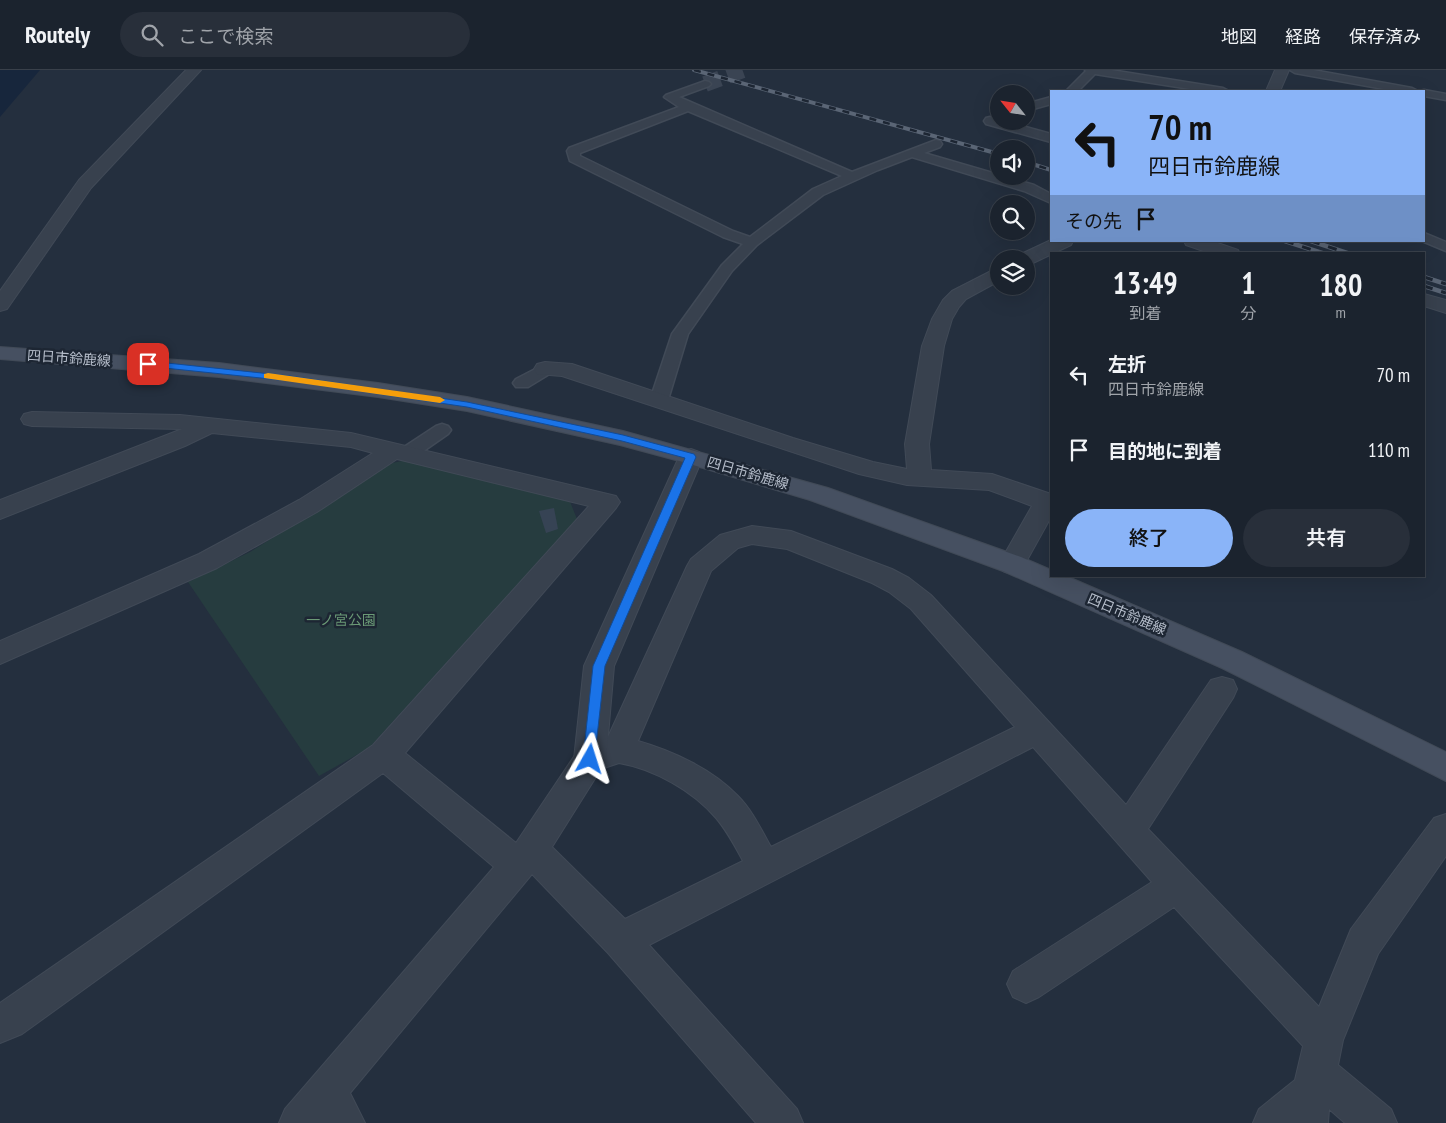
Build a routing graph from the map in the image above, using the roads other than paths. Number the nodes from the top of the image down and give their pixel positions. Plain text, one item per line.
1 (194, 70) edge
2 (1091, 70) edge
3 (1282, 70) edge
4 (1295, 70) edge
5 (706, 84) tunnel mouth
6 (1072, 90) edge
7 (1217, 90) edge
8 (1273, 90) edge
9 (1406, 90) edge
10 (1425, 94) edge
11 (1446, 97) edge
12 (1050, 100) edge
13 (1035, 105) edge
14 (688, 107) junction
15 (1025, 130) edge
16 (1050, 138) edge
17 (936, 144) dead end
18 (912, 153) junction
19 (852, 176) junction
20 (1050, 198) edge
21 (1425, 237) edge
22 (752, 242) junction
23 (1062, 242) edge
24 (1196, 242) edge
25 (1446, 246) edge
26 (1225, 252) edge
27 (1035, 255) edge
28 (990, 278) edge
29 (1425, 300) edge
30 (0, 305) edge
31 (1446, 307) edge
32 (0, 353) edge
33 (545, 369) joint
34 (522, 384) dead end
35 (659, 400) junction
36 (32, 419) dead end
37 (208, 426) junction
38 (442, 430) dead end
39 (401, 452) junction
40 (691, 457) junction
41 (920, 478) junction
42 (0, 510) edge
43 (1012, 564) junction
44 (0, 653) edge
45 (1222, 689) dead end
46 (1036, 731) junction
47 (604, 754) junction
48 (384, 755) junction
49 (1446, 767) edge
50 (1446, 829) edge
51 (1128, 831) junction
52 (525, 858) junction
53 (764, 866) junction
54 (1177, 885) junction
55 (621, 940) junction
56 (1026, 984) dead end
57 (0, 1024) edge
58 (1315, 1082) edge
59 (336, 1107) edge
60 (299, 1123) edge
61 (783, 1123) edge
62 (1273, 1123) edge
63 (1378, 1123) edge

1 - 30 street
2 - 6 lane
2 - 7 lane
3 - 8 street
4 - 9 lane
5 - 14 lane
10 - 11 lane
12 - 13 lane
14 - 19 lane
14 - 22 lane
15 - 16 lane
17 - 18 lane
18 - 19 lane
18 - 20 lane
19 - 22 lane
21 - 25 lane
22 - 35 lane
23 - 27 street
24 - 26 street
28 - 41 street
29 - 31 street
32 - 40 main road, 四日市鈴鹿線
33 - 34 lane
33 - 35 street
35 - 41 street
36 - 37 street
37 - 39 street
37 - 42 street
38 - 39 lane
39 - 44 street
39 - 48 street
40 - 43 main road, 四日市鈴鹿線
40 - 47 street
41 - 43 street
43 - 49 main road, 四日市鈴鹿線
45 - 51 street
46 - 47 street
46 - 51 street
46 - 53 street
47 - 52 street
47 - 53 street
48 - 52 street
48 - 57 street
50 - 58 street
51 - 54 street
52 - 55 street
52 - 59 street
53 - 55 street
54 - 56 street
54 - 58 street
55 - 61 street
58 - 62 street
58 - 63 street
59 - 60 street

